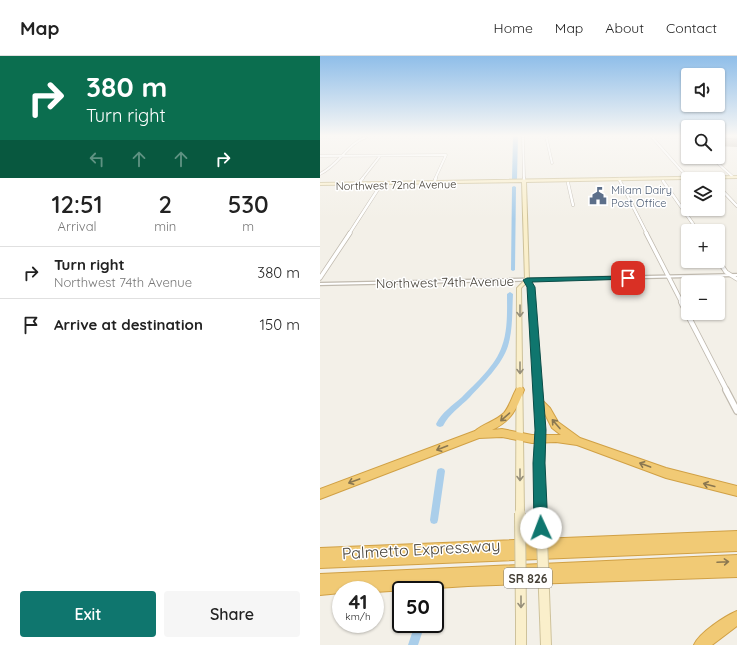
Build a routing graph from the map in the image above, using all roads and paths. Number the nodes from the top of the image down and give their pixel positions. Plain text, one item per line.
1 (335, 163) edge
2 (374, 163) edge
3 (442, 163) edge
4 (524, 163) edge
5 (675, 163) edge
6 (719, 164) edge
7 (682, 172) edge
8 (320, 174) edge
9 (725, 178) edge
10 (736, 178) edge
11 (681, 179) edge
12 (725, 179) edge
13 (620, 180) junction
14 (681, 180) edge
15 (663, 181) junction
16 (524, 182) junction
17 (359, 183) junction
18 (434, 183) junction
19 (568, 183) junction
20 (381, 184) junction
21 (320, 185) edge
22 (725, 193) edge
23 (573, 205) dead end
24 (737, 206) edge
25 (693, 224) edge
26 (723, 268) edge
27 (731, 275) junction
28 (737, 275) edge
29 (668, 277) junction
30 (320, 278) edge
31 (737, 279) edge
32 (527, 280) junction
33 (320, 284) edge
34 (520, 390) junction
35 (539, 402) junction
36 (737, 411) edge
37 (478, 434) junction
38 (520, 437) junction
39 (540, 439) junction
40 (578, 442) junction
41 (737, 491) edge
42 (320, 494) edge
43 (737, 537) edge
44 (737, 545) edge
45 (320, 554) edge
46 (737, 561) edge
47 (320, 562) edge
48 (737, 571) edge
49 (320, 580) edge
50 (320, 588) edge
51 (737, 618) edge
52 (521, 645) edge
53 (546, 645) edge
54 (701, 645) edge

1 - 8 street
2 - 17 street
3 - 18 street
4 - 16 street
5 - 7 street
6 - 10 street
9 - 10 main road, Northwest 72nd Avenue
10 - 12 main road
11 - 13 main road, Northwest 72nd Avenue
13 - 15 main road, Northwest 72nd Avenue
13 - 16 main road, Northwest 72nd Avenue
13 - 19 main road, Northwest 72nd Avenue
13 - 29 street
14 - 15 main road, Northwest 72nd Avenue
15 - 25 street
16 - 18 main road, Northwest 72nd Avenue
16 - 19 main road, Northwest 72nd Avenue
16 - 32 main road
17 - 20 main road, Northwest 72nd Avenue
17 - 21 main road, Northwest 72nd Avenue
18 - 20 main road, Northwest 72nd Avenue
19 - 23 street
20 - 21 main road, Northwest 72nd Avenue
20 - 30 street
22 - 24 street
26 - 27 street
27 - 28 street, Northwest 74th Avenue
27 - 29 street, Northwest 74th Avenue
27 - 31 street
29 - 32 street, Northwest 74th Avenue
29 - 36 street
32 - 33 street, Northwest 74th Avenue
32 -> 34 main road
32 - 35 main road
34 -> 37 highway
34 - 38 main road
35 - 39 main road
40 -> 35 highway
37 - 38 highway
37 -> 42 highway
38 - 39 highway
38 -> 52 main road, bridge
39 - 40 highway
39 - 53 main road, bridge
41 -> 40 highway
43 - 45 highway, Palmetto Expressway
44 - 47 highway
49 -> 46 highway
48 - 50 highway, SR 826
51 - 54 highway

